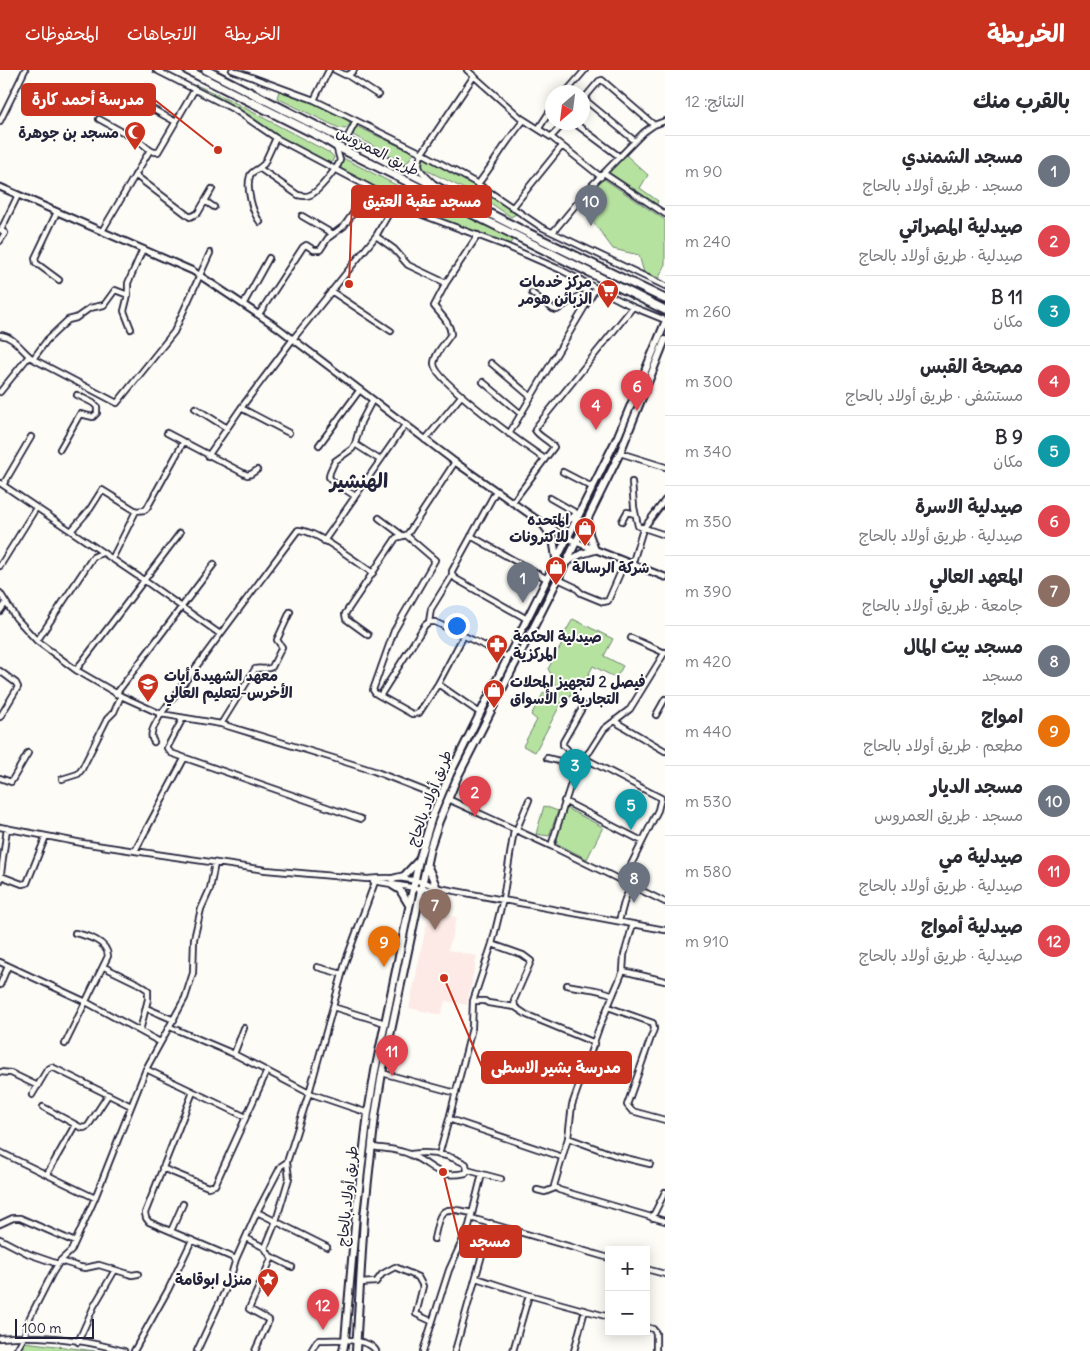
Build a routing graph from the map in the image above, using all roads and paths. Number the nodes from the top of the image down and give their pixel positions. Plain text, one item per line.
1 (25, 70) edge
2 (156, 70) edge
3 (187, 70) edge
4 (206, 70) edge
5 (232, 70) edge
6 (329, 70) edge
7 (335, 70) edge
8 (354, 70) edge
9 (467, 70) edge
10 (586, 70) edge
11 (348, 75) junction
12 (474, 76) junction
13 (572, 85) edge
14 (195, 89) junction
15 (120, 91) dead end
16 (590, 92) edge
17 (378, 95) dead end
18 (314, 100) junction
19 (590, 106) edge
20 (2, 113) edge
21 (545, 118) edge
22 (99, 119) dead end
23 (524, 120) junction
24 (0, 121) edge
25 (356, 121) junction
26 (665, 121) edge
27 (176, 122) junction
28 (654, 125) junction
29 (538, 128) junction
30 (558, 130) edge
31 (584, 130) edge
32 (551, 137) junction
33 (276, 138) junction
34 (346, 140) junction
35 (635, 141) junction
36 (336, 146) junction
37 (562, 146) junction
38 (150, 150) junction
39 (422, 153) junction
40 (620, 157) junction
41 (259, 168) junction
42 (335, 169) junction
43 (135, 175) junction
44 (603, 175) junction
45 (414, 184) junction
46 (478, 184) junction
47 (435, 185) junction
48 (367, 186) junction
49 (0, 187) edge
50 (212, 188) dead end
51 (18, 195) junction
52 (205, 201) junction
53 (396, 201) junction
54 (214, 207) dead end
55 (512, 208) junction
56 (57, 212) junction
57 (665, 214) edge
58 (302, 216) dead end
59 (260, 222) dead end
60 (102, 231) junction
61 (553, 232) junction
62 (333, 234) junction
63 (478, 235) junction
64 (376, 236) junction
65 (0, 241) edge
66 (144, 249) junction
67 (210, 253) dead end
68 (269, 258) dead end
69 (200, 275) junction
70 (59, 280) dead end
71 (446, 283) junction
72 (665, 285) edge
73 (596, 288) junction
74 (331, 291) junction
75 (532, 293) dead end
76 (128, 295) junction
77 (590, 298) junction
78 (665, 299) edge
79 (244, 304) junction
80 (633, 307) junction
81 (665, 310) edge
82 (259, 314) junction
83 (665, 322) edge
84 (131, 329) dead end
85 (391, 332) dead end
86 (0, 335) edge
87 (292, 339) junction
88 (665, 340) edge
89 (31, 357) junction
90 (491, 362) dead end
91 (650, 370) junction
92 (483, 382) dead end
93 (90, 389) junction
94 (359, 390) junction
95 (0, 392) edge
96 (77, 395) dead end
97 (462, 395) junction
98 (531, 397) junction
99 (86, 399) junction
100 (372, 401) junction
101 (196, 408) dead end
102 (241, 408) junction
103 (521, 414) junction
104 (405, 425) junction
105 (227, 428) junction
106 (167, 433) dead end
107 (290, 433) dead end
108 (509, 434) junction
109 (31, 437) dead end
110 (425, 440) junction
111 (184, 443) junction
112 (355, 444) junction
113 (319, 445) dead end
114 (60, 449) dead end
115 (620, 453) junction
116 (208, 456) junction
117 (545, 459) junction
118 (380, 460) junction
119 (454, 462) junction
120 (665, 467) edge
121 (257, 470) dead end
122 (563, 472) dead end
123 (632, 482) dead end
124 (2, 484) edge
125 (592, 487) junction
126 (496, 491) junction
127 (355, 496) junction
128 (550, 498) dead end
129 (665, 500) edge
130 (512, 503) junction
131 (36, 508) junction
132 (136, 511) junction
133 (578, 514) junction
134 (635, 514) junction
135 (379, 518) dead end
136 (588, 518) junction
137 (622, 521) dead end
138 (542, 524) junction
139 (643, 529) junction
140 (71, 531) junction
141 (180, 533) dead end
142 (665, 535) edge
143 (404, 536) junction
144 (471, 536) junction
145 (567, 537) junction
146 (324, 541) junction
147 (576, 542) junction
148 (595, 550) junction
149 (102, 553) junction
150 (112, 559) junction
151 (556, 559) junction
152 (625, 562) junction
153 (566, 563) junction
154 (214, 564) dead end
155 (632, 565) junction
156 (0, 566) edge
157 (372, 573) junction
158 (452, 575) junction
159 (665, 577) edge
160 (548, 579) junction
161 (558, 579) junction
162 (145, 581) junction
163 (0, 593) edge
164 (6, 603) junction
165 (182, 607) junction
166 (0, 612) edge
167 (290, 612) dead end
168 (527, 619) junction
169 (429, 622) junction
170 (220, 634) junction
171 (368, 635) dead end
172 (463, 637) junction
173 (630, 638) dead end
174 (38, 641) junction
175 (665, 652) edge
176 (508, 657) junction
177 (76, 670) junction
178 (0, 671) edge
179 (438, 684) junction
180 (116, 694) junction
181 (121, 696) junction
182 (380, 696) junction
183 (665, 699) edge
184 (584, 705) dead end
185 (480, 713) junction
186 (161, 714) junction
187 (656, 714) dead end
188 (0, 717) edge
189 (183, 718) junction
190 (615, 720) junction
191 (221, 724) junction
192 (154, 742) dead end
193 (665, 751) edge
194 (28, 753) dead end
195 (547, 758) dead end
196 (584, 758) junction
197 (184, 759) junction
198 (575, 765) junction
199 (0, 778) edge
200 (62, 779) dead end
201 (440, 797) junction
202 (448, 799) junction
203 (529, 800) dead end
204 (564, 801) junction
205 (361, 819) dead end
206 (0, 826) edge
207 (8, 828) junction
208 (515, 830) junction
209 (46, 836) junction
210 (642, 841) junction
211 (551, 846) junction
212 (135, 851) junction
213 (419, 860) junction
214 (215, 863) junction
215 (427, 864) junction
216 (1, 879) edge
217 (367, 879) junction
218 (623, 881) junction
219 (375, 882) junction
220 (392, 882) junction
221 (413, 884) junction
222 (423, 886) junction
223 (632, 886) junction
224 (436, 888) junction
225 (503, 899) junction
226 (665, 902) edge
227 (420, 903) junction
228 (409, 905) junction
229 (619, 921) junction
230 (633, 924) junction
231 (665, 930) edge
232 (75, 933) dead end
233 (492, 944) junction
234 (0, 962) edge
235 (8, 966) junction
236 (104, 967) junction
237 (317, 967) dead end
238 (623, 971) junction
239 (342, 974) junction
240 (665, 981) edge
241 (0, 985) edge
242 (567, 985) dead end
243 (613, 995) junction
244 (473, 1001) junction
245 (86, 1002) junction
246 (608, 1006) junction
247 (333, 1007) junction
248 (515, 1007) junction
249 (146, 1008) junction
250 (174, 1020) junction
251 (385, 1022) junction
252 (170, 1027) junction
253 (244, 1028) dead end
254 (140, 1031) junction
255 (160, 1042) junction
256 (595, 1043) junction
257 (65, 1044) dead end
258 (234, 1054) junction
259 (146, 1069) junction
260 (267, 1071) junction
261 (0, 1072) edge
262 (382, 1073) junction
263 (38, 1086) junction
264 (193, 1092) junction
265 (309, 1093) junction
266 (456, 1093) junction
267 (32, 1095) dead end
268 (108, 1095) junction
269 (131, 1106) junction
270 (43, 1107) dead end
271 (368, 1112) junction
272 (246, 1117) junction
273 (449, 1119) junction
274 (665, 1120) edge
275 (75, 1125) junction
276 (568, 1138) junction
277 (372, 1147) junction
278 (0, 1152) edge
279 (410, 1154) junction
280 (439, 1155) junction
281 (562, 1157) junction
282 (287, 1162) junction
283 (650, 1164) dead end
284 (162, 1168) junction
285 (467, 1170) junction
286 (47, 1174) junction
287 (482, 1174) junction
288 (501, 1179) dead end
289 (555, 1188) junction
290 (537, 1190) dead end
291 (665, 1192) edge
292 (95, 1198) junction
293 (183, 1204) dead end
294 (257, 1212) junction
295 (472, 1216) junction
296 (652, 1218) junction
297 (276, 1221) junction
298 (665, 1221) edge
299 (490, 1223) junction
300 (0, 1224) edge
301 (171, 1232) junction
302 (246, 1238) junction
303 (434, 1239) dead end
304 (0, 1240) edge
305 (192, 1240) junction
306 (75, 1242) junction
307 (327, 1247) dead end
308 (265, 1248) junction
309 (605, 1257) edge
310 (272, 1258) junction
311 (236, 1259) junction
312 (59, 1262) junction
313 (292, 1267) dead end
314 (115, 1270) junction
315 (650, 1270) edge
316 (138, 1274) dead end
317 (665, 1274) edge
318 (476, 1278) junction
319 (360, 1283) junction
320 (529, 1295) junction
321 (585, 1310) junction
322 (605, 1316) edge
323 (432, 1321) junction
324 (650, 1328) edge
325 (12, 1337) junction
326 (24, 1337) junction
327 (0, 1338) edge
328 (345, 1340) junction
329 (356, 1341) junction
330 (78, 1342) junction
331 (16, 1349) edge
332 (124, 1351) edge
333 (134, 1351) edge
334 (197, 1351) edge
335 (255, 1351) edge
336 (311, 1351) edge
337 (342, 1351) edge
338 (356, 1351) edge
339 (376, 1351) edge
340 (423, 1351) edge
341 (455, 1351) edge
342 (513, 1351) edge
343 (574, 1351) edge
344 (656, 1351) edge

1 - 20 street
2 - 14 street
3 - 36 main road, طريق العمروس
4 - 34 main road, طريق العمروس
5 - 18 street
6 - 18 street
7 - 11 street
8 - 11 street
9 - 12 street
10 - 13 street
11 - 17 street
12 - 23 street
12 - 39 street
14 - 27 street
14 - 33 street
15 - 27 street
16 - 28 street
18 - 25 street
19 - 35 street
20 - 24 street
21 - 29 street
22 - 38 street
23 - 29 street
23 - 46 street
25 - 34 street
25 - 39 street
26 - 28 street
27 - 38 street
28 - 35 street
29 - 32 street
30 - 32 street
31 - 40 street
32 - 37 street
33 - 41 street
33 - 42 street
34 - 47 main road, طريق العمروس
35 - 40 street
36 - 42 street
36 - 45 main road, طريق العمروس
37 - 44 street
37 - 55 street
38 - 43 street
39 - 46 street
39 - 47 street
40 - 44 street
41 - 42 street
41 - 59 street
42 - 48 street
43 - 52 street
43 - 60 street
44 - 57 street
44 - 61 street
45 - 53 street
45 - 81 main road, طريق العمروس
46 - 55 street
47 - 78 main road, طريق العمروس
48 - 53 street
48 - 62 street
49 - 51 street
50 - 52 street
51 - 56 street
51 - 65 street
52 - 54 street
53 - 63 street
53 - 64 street
55 - 61 street
56 - 60 street
56 - 70 street
58 - 62 street
60 - 66 street
61 - 72 street
62 - 82 street
63 - 71 street
63 - 73 street
64 - 71 street
64 - 74 street
66 - 69 street
66 - 76 street
67 - 69 street
68 - 79 street
69 - 79 street
69 - 93 street
71 - 97 street
73 - 77 street
73 - 80 street
74 - 85 street
74 - 87 street
75 - 77 street
76 - 84 street
76 - 89 street
77 - 98 street
79 - 82 street
80 - 83 street
80 - 117 street
82 - 87 street
83 - 91 main road, طريق أولاد بالحاج
86 - 89 street
87 - 94 street
87 - 102 street
88 - 91 main road, طريق أولاد بالحاج
89 - 93 street
89 - 95 street
90 - 98 street
91 - 115 main road, طريق أولاد بالحاج
91 - 125 main road, طريق أولاد بالحاج
92 - 103 street
93 - 99 street
94 - 100 street
94 - 113 street
96 - 99 street
97 - 108 street
97 - 110 street
98 - 103 street
99 - 114 street
100 - 104 street
100 - 112 street
101 - 105 street
102 - 105 street
102 - 107 street
103 - 108 street
104 - 110 street
104 - 118 street
105 - 116 street
106 - 111 street
108 - 117 street
109 - 124 street
110 - 119 street
111 - 116 street
111 - 132 street
112 - 118 street
112 - 127 street
115 - 120 street
115 - 136 main road, طريق أولاد بالحاج
116 - 121 street
117 - 130 street
118 - 127 street
119 - 126 street
119 - 143 street
122 - 125 street
123 - 134 street
124 - 131 street
125 - 133 main road, طريق أولاد بالحاج
126 - 130 street
126 - 144 street
127 - 146 street
128 - 133 street
129 - 139 street
130 - 138 street
131 - 140 street
131 - 156 street
132 - 140 street
132 - 150 street
133 - 138 main road
133 - 145 main road, طريق أولاد بالحاج
134 - 137 street
134 - 139 street
135 - 143 street
136 - 147 main road, طريق أولاد بالحاج
136 - 148 main road
138 - 145 street
138 - 151 main road
139 - 142 street
139 - 155 street
140 - 149 street
141 - 162 street
143 - 157 street
143 - 182 street
144 - 158 street
144 - 160 street
145 - 147 street
145 - 151 main road, طريق أولاد بالحاج
146 - 157 street
146 - 170 street
147 - 148 street
147 - 153 main road, طريق أولاد بالحاج
148 - 152 street
148 - 153 main road
149 - 150 street
149 - 174 street
150 - 162 street
151 - 160 main road, طريق أولاد بالحاج
152 - 155 street
152 - 161 street
153 - 161 main road, طريق أولاد بالحاج
154 - 165 street
155 - 159 street
157 - 171 street
158 - 168 street
158 - 169 street
160 - 168 main road, طريق أولاد بالحاج
161 - 202 main road, طريق أولاد بالحاج
162 - 165 street
162 - 177 street
163 - 164 street
164 - 166 street
164 - 174 street
165 - 170 street
165 - 180 street
167 - 191 street
168 - 176 main road, طريق أولاد بالحاج
169 - 172 street
169 - 182 street
170 - 186 street
172 - 176 street
172 - 179 street
173 - 175 street
174 - 177 street
175 - 190 street
176 - 185 main road, طريق أولاد بالحاج
177 - 180 street
178 - 188 street
179 - 182 street
179 - 185 street
180 - 181 street
181 - 186 street
181 - 200 street
183 - 187 street
184 - 198 street
185 - 201 main road, طريق أولاد بالحاج
186 - 189 street
186 - 192 street
189 - 191 street
189 - 197 street
190 - 193 street
190 - 196 street
191 - 201 street
194 - 199 street
195 - 198 street
196 - 198 street
196 - 210 street
197 - 205 street
197 - 212 street
198 - 204 street
201 - 213 main road, طريق أولاد بالحاج
202 - 208 street
202 - 215 main road, طريق أولاد بالحاج
203 - 208 street
204 - 210 street
204 - 211 street
206 - 207 street
207 - 209 street
207 - 216 street
208 - 211 street
208 - 225 street
209 - 212 street
209 - 216 street
210 - 218 street
211 - 218 street
212 - 214 street
213 - 220 main road
213 - 221 main road, طريق أولاد بالحاج
214 - 217 street
214 - 250 street
215 - 222 main road, طريق أولاد بالحاج
215 - 224 main road
217 - 219 street
217 - 220 street
218 - 223 street
219 - 220 street
219 - 239 street
220 - 221 street
220 - 228 main road
221 - 222 street
221 - 228 main road, طريق أولاد بالحاج
222 - 224 street
222 - 227 main road, طريق أولاد بالحاج
223 - 226 street
223 - 229 street
224 - 225 street
224 - 227 main road
225 - 229 street
225 - 233 street
227 - 262 main road, طريق أولاد بالحاج
228 - 251 main road, طريق أولاد بالحاج
229 - 230 street
230 - 231 street
230 - 238 street
232 - 236 street
233 - 244 street
233 - 248 street
234 - 235 street
235 - 241 street
235 - 245 street
236 - 245 street
236 - 249 street
237 - 239 street
238 - 240 street
238 - 243 street
239 - 247 street
242 - 243 street
243 - 246 street
244 - 248 street
244 - 266 street
245 - 254 street
245 - 257 street
246 - 256 street
246 - 274 street
247 - 251 street
247 - 265 street
248 - 256 street
249 - 250 street
249 - 254 street
250 - 252 street
251 - 271 main road, طريق أولاد بالحاج
252 - 255 street
252 - 258 street
253 - 258 street
254 - 255 street
255 - 259 street
256 - 276 street
258 - 260 street
259 - 264 street
259 - 269 street
260 - 265 street
260 - 272 street
261 - 263 street
262 - 266 street
262 - 277 main road, طريق أولاد بالحاج
263 - 267 street
263 - 268 street
264 - 272 street
264 - 284 street
265 - 271 street
265 - 282 street
266 - 273 street
268 - 269 street
268 - 275 street
269 - 292 street
270 - 275 street
271 - 328 main road, طريق أولاد بالحاج
272 - 284 street
273 - 280 street
273 - 281 street
275 - 286 street
276 - 281 street
276 - 283 street
277 - 279 street
277 - 319 main road, طريق أولاد بالحاج
278 - 286 street
279 - 280 street
279 - 285 street
280 - 285 street
281 - 289 street
282 - 294 street
282 - 297 street
284 - 301 street
285 - 287 street
286 - 292 street
287 - 288 street
287 - 295 street
289 - 290 street
289 - 296 street
291 - 296 street
292 - 306 street
293 - 301 street
294 - 297 street
294 - 302 street
295 - 299 street
295 - 303 street
295 - 323 street
296 - 298 street
297 - 307 street
297 - 308 street
299 - 309 street
299 - 318 street
300 - 306 street
301 - 305 street
302 - 308 street
302 - 311 street
304 - 312 street
305 - 311 street
305 - 333 street
306 - 312 street
308 - 310 street
310 - 313 street
310 - 335 street
311 - 334 street
312 - 314 street
312 - 326 street
314 - 316 street
314 - 330 street
315 - 317 street
318 - 320 street
318 - 341 street
319 - 323 street
319 - 329 main road, طريق أولاد بالحاج
320 - 321 street
320 - 342 street
321 - 322 street
321 - 343 street
323 - 340 street
324 - 344 street
325 - 326 street
325 - 327 street
325 - 331 street
326 - 330 street
326 - 331 street
328 - 329 street
328 - 336 street
328 - 337 main road, طريق أولاد بالحاج
329 - 338 main road, طريق أولاد بالحاج
329 - 339 street
330 - 332 street

